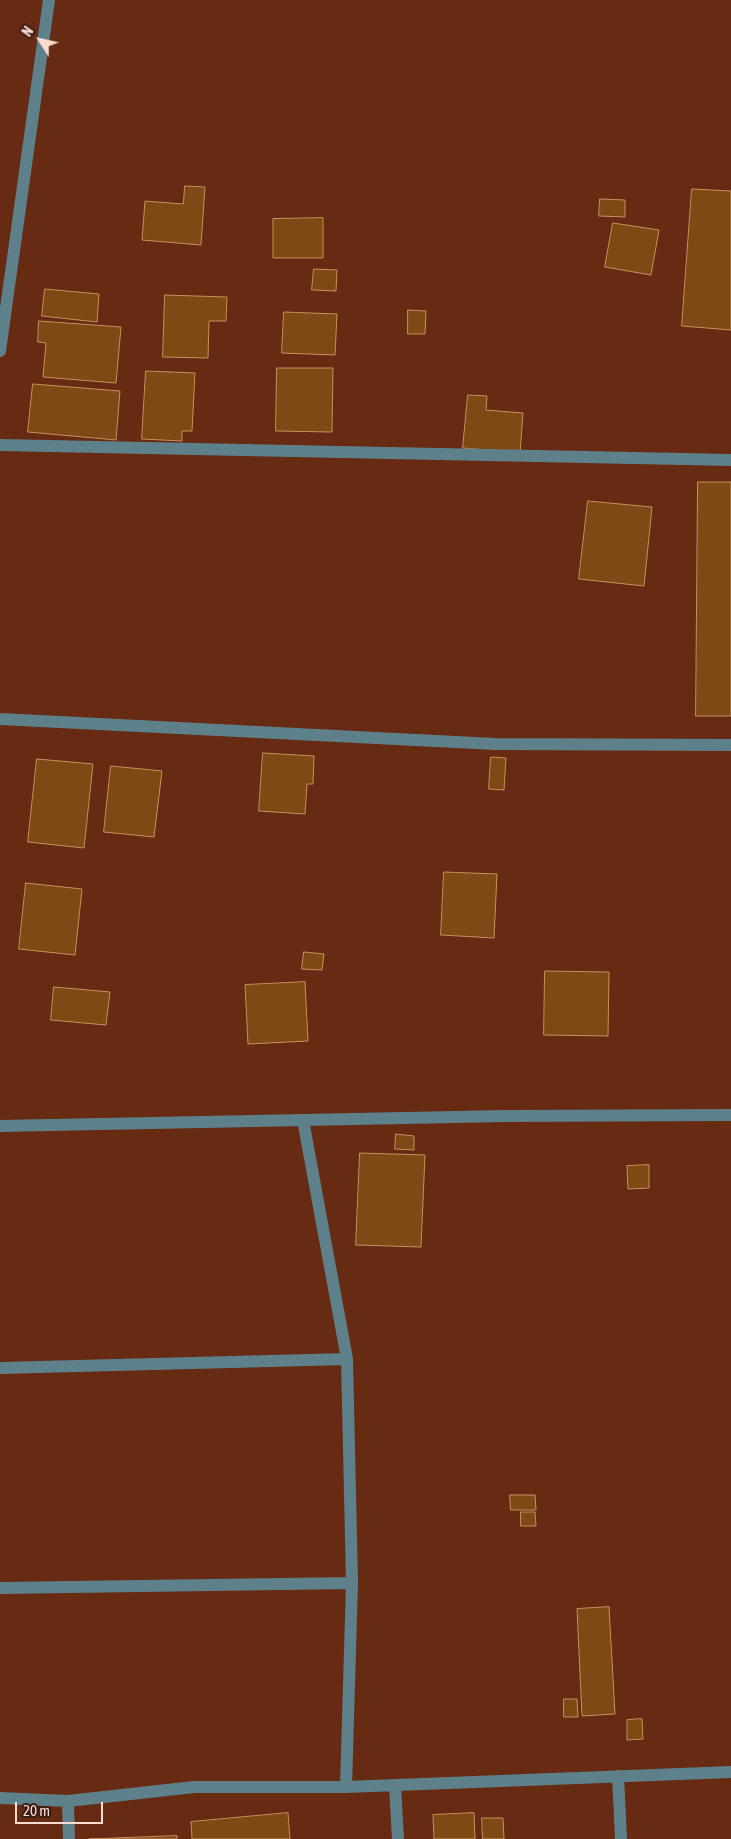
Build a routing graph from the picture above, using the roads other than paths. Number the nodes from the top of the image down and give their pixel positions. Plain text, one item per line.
1 (48, 0) edge
2 (0, 351) edge
3 (0, 445) edge
4 (731, 460) edge
5 (0, 719) edge
6 (731, 745) edge
7 (731, 1116) edge
8 (303, 1120) junction
9 (0, 1126) edge
10 (347, 1359) junction
11 (0, 1368) edge
12 (352, 1583) junction
13 (0, 1588) edge
14 (731, 1772) edge
15 (618, 1776) junction
16 (394, 1785) junction
17 (346, 1787) junction
18 (0, 1798) edge
19 (68, 1801) junction
20 (69, 1839) edge
21 (398, 1839) edge
22 (621, 1839) edge

1 - 2 street
3 - 4 street
5 - 6 street
7 - 8 street
8 - 9 street
8 - 10 street
10 - 11 street
10 - 12 street
12 - 13 street
12 - 17 street
14 - 15 street
15 - 16 street
15 - 22 street
16 - 17 street
16 - 21 street
17 - 19 street
18 - 19 street
19 - 20 street

